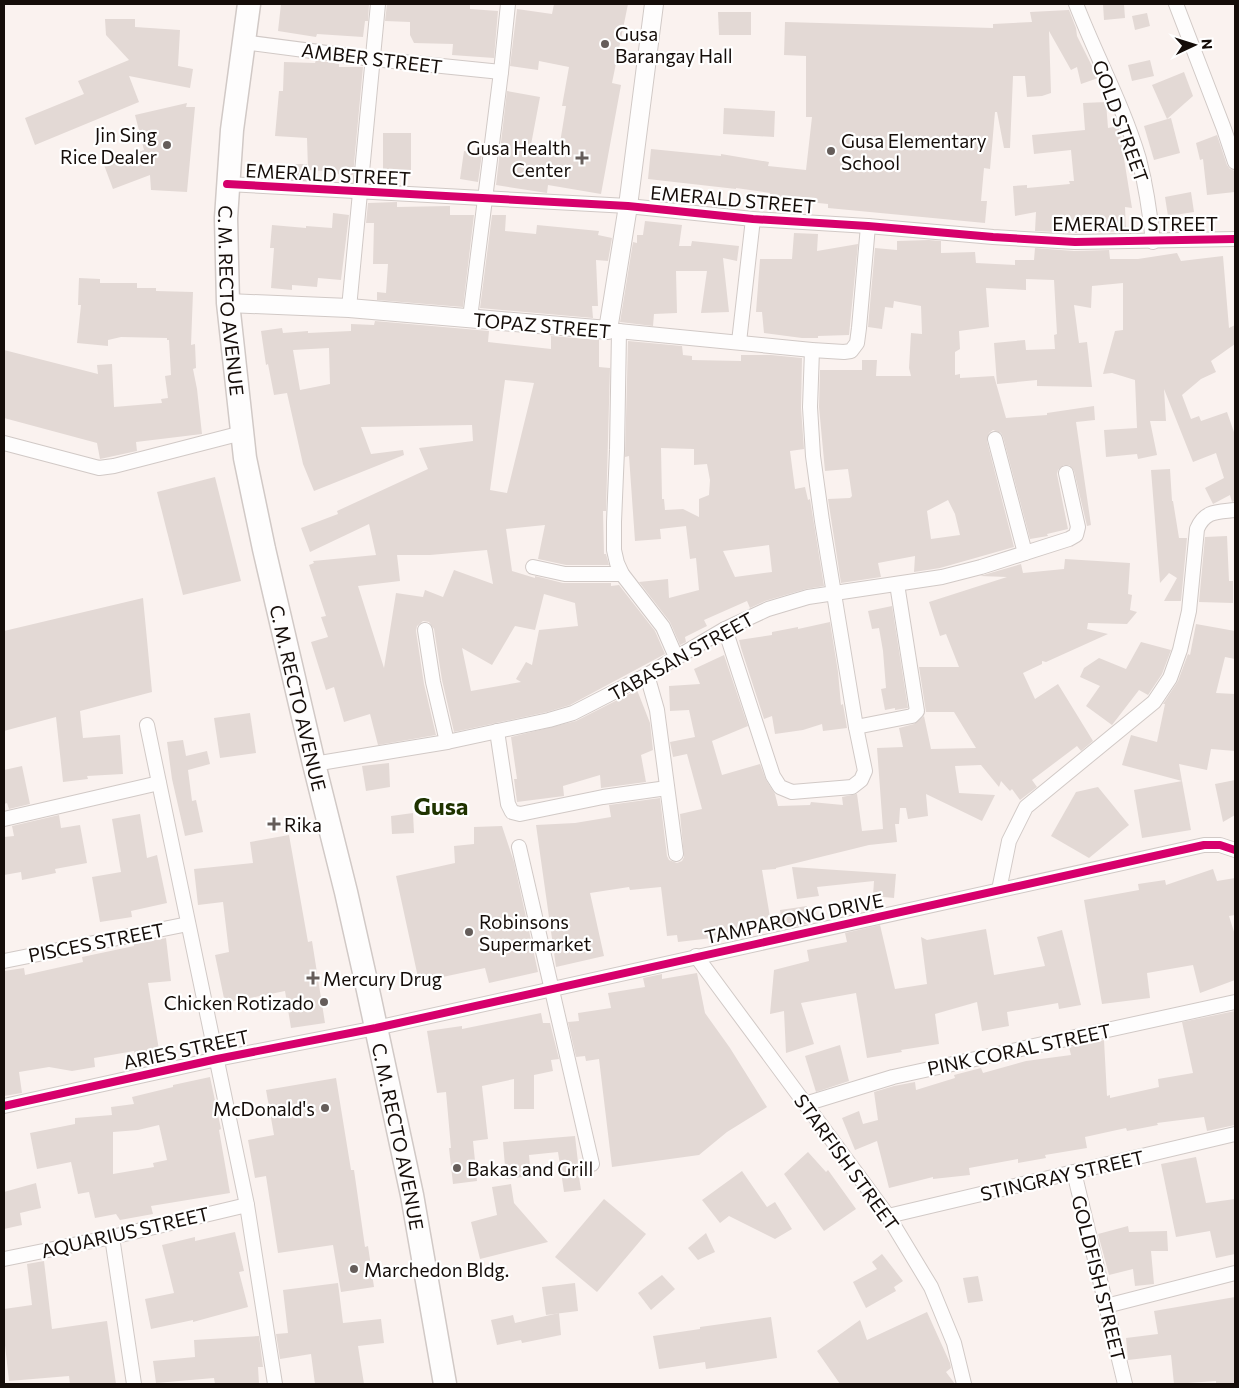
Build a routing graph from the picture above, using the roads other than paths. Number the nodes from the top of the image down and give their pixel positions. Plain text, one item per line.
1 (249, 4) edge
2 (378, 4) edge
3 (508, 4) edge
4 (654, 4) edge
5 (1076, 4) edge
6 (1176, 4) edge
7 (243, 42) junction
8 (373, 59) junction
9 (501, 72) junction
10 (1235, 162) edge
11 (227, 184) junction
12 (360, 192) junction
13 (485, 199) junction
14 (628, 206) junction
15 (753, 219) junction
16 (868, 226) junction
17 (1235, 239) edge
18 (1153, 242) junction
19 (228, 303) junction
20 (349, 308) junction
21 (470, 318) junction
22 (613, 331) junction
23 (739, 342) junction
24 (812, 350) junction
25 (242, 433) junction
26 (995, 439) dead end
27 (4, 443) edge
28 (1066, 473) dead end
29 (1235, 510) edge
30 (1025, 553) junction
31 (533, 567) dead end
32 (622, 574) junction
33 (896, 584) junction
34 (834, 592) junction
35 (725, 628) junction
36 (425, 630) dead end
37 (676, 658) junction
38 (647, 675) junction
39 (147, 725) dead end
40 (856, 727) junction
41 (498, 731) junction
42 (447, 742) junction
43 (314, 764) junction
44 (159, 783) junction
45 (667, 788) junction
46 (4, 819) edge
47 (519, 847) dead end
48 (1235, 850) edge
49 (676, 854) dead end
50 (999, 890) junction
51 (188, 924) junction
52 (696, 956) junction
53 (4, 961) edge
54 (551, 990) junction
55 (1235, 1002) edge
56 (376, 1028) junction
57 (217, 1058) junction
58 (805, 1104) junction
59 (4, 1106) edge
60 (1235, 1134) edge
61 (592, 1164) dead end
62 (1074, 1172) junction
63 (246, 1205) junction
64 (888, 1216) junction
65 (112, 1237) junction
66 (4, 1259) edge
67 (1235, 1273) edge
68 (1106, 1306) junction
69 (134, 1384) edge
70 (275, 1384) edge
71 (445, 1384) edge
72 (964, 1384) edge
73 (1125, 1384) edge

1 - 7 highway, C. M. RECTO AVENUE
2 - 8 street
3 - 9 street
4 - 14 street
5 - 18 street, GOLD STREET
6 - 10 street
7 - 8 street, AMBER STREET
7 - 11 highway, C. M. RECTO AVENUE
8 - 9 street, AMBER STREET
8 - 12 street
9 - 13 street
11 - 12 street, EMERALD STREET
11 - 19 highway, C. M. RECTO AVENUE
12 - 13 street, EMERALD STREET
12 - 20 street
13 - 14 street, EMERALD STREET
13 - 21 street
14 - 15 street, EMERALD STREET
14 - 22 street
15 - 16 street, EMERALD STREET
15 - 23 street
16 - 18 street, EMERALD STREET
16 - 24 street, TOPAZ STREET
17 - 18 street, EMERALD STREET
19 - 20 street, TOPAZ STREET
19 - 25 highway, C. M. RECTO AVENUE
20 - 21 street, TOPAZ STREET
21 - 22 street, TOPAZ STREET
22 - 23 street, TOPAZ STREET
22 - 32 street
23 - 24 street, TOPAZ STREET
24 - 34 street
25 - 27 street
25 - 43 highway, C. M. RECTO AVENUE
26 - 30 street
28 - 30 street, TABASAN STREET
29 - 50 street
30 - 33 street, TABASAN STREET
31 - 32 street
32 - 37 street
33 - 34 street, TABASAN STREET
33 - 40 street
34 - 35 street, TABASAN STREET
34 - 40 street
35 - 37 street, TABASAN STREET
35 - 40 street
36 - 42 street
37 - 38 street, TABASAN STREET
38 - 41 street, TABASAN STREET
38 - 45 street
39 - 44 street, ARIES STREET
41 - 42 street, TABASAN STREET
41 - 45 street
42 - 43 street, TABASAN STREET
43 - 56 highway, C. M. RECTO AVENUE
44 - 46 street
44 - 51 street, ARIES STREET
45 - 49 street
47 - 54 street
48 - 50 street, TAMPARONG DRIVE
50 - 52 street, TAMPARONG DRIVE
51 - 53 street, PISCES STREET
51 - 57 street, ARIES STREET
52 - 54 street, TAMPARONG DRIVE
52 - 58 street, STARFISH STREET
54 - 56 street, TAMPARONG DRIVE
54 - 61 street
55 - 58 street, PINK CORAL STREET
56 - 57 street, ARIES STREET
56 - 71 highway, C. M. RECTO AVENUE
57 - 59 street, ARIES STREET
57 - 63 street, ARIES STREET
58 - 64 street, STARFISH STREET
60 - 62 street, STINGRAY STREET
62 - 64 street, STINGRAY STREET
62 - 68 street, GOLDFISH STREET
63 - 65 street, AQUARIUS STREET
63 - 70 street, ARIES STREET
64 - 72 street, STARFISH STREET
65 - 66 street, AQUARIUS STREET
65 - 69 street
67 - 68 street
68 - 73 street, GOLDFISH STREET

